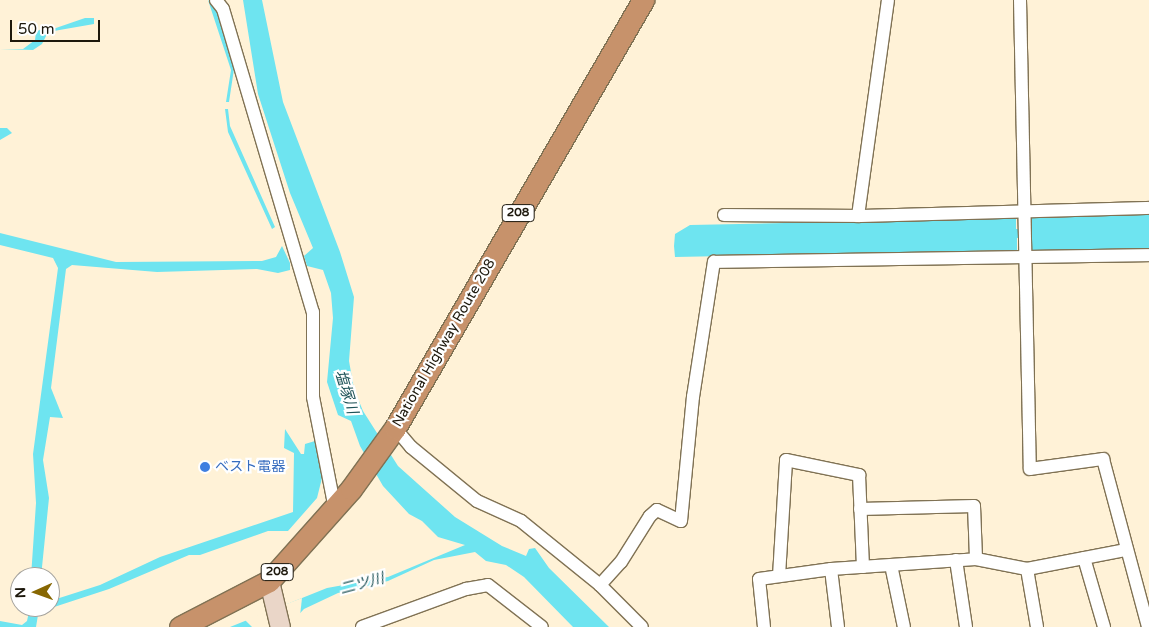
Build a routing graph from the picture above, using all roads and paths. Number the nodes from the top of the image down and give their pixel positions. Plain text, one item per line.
1 (216, 0) edge
2 (643, 0) edge
3 (888, 0) edge
4 (1020, 0) edge
5 (1149, 208) edge
6 (1023, 210) junction
7 (724, 215) dead end
8 (858, 216) junction
9 (1149, 255) edge
10 (1025, 256) junction
11 (395, 428) junction
12 (335, 509) junction
13 (860, 509) junction
14 (1126, 550) junction
15 (1084, 558) junction
16 (976, 559) junction
17 (956, 560) junction
18 (891, 565) junction
19 (863, 567) junction
20 (1027, 568) junction
21 (831, 569) junction
22 (779, 576) junction
23 (269, 581) junction
24 (600, 586) junction
25 (180, 627) edge
26 (280, 627) edge
27 (362, 627) edge
28 (542, 627) edge
29 (642, 627) edge
30 (764, 627) edge
31 (838, 627) edge
32 (904, 627) edge
33 (966, 627) edge
34 (1037, 627) edge
35 (1104, 627) edge
36 (1148, 627) edge

1 - 12 street
2 - 11 highway, National Highway Route 208 / 208
3 - 8 street
4 - 6 street
5 - 6 street
6 - 8 street
6 - 10 street
7 - 8 street
9 - 10 street
10 - 14 street
10 - 24 street
11 - 12 highway, National Highway Route 208 / 208
11 - 24 street
12 - 23 highway, National Highway Route 208 / 208
13 - 16 street
13 - 19 street
13 - 22 street
14 - 15 street
14 - 36 street
15 - 20 street
15 - 35 street
16 - 17 street
16 - 20 street
17 - 18 street
17 - 33 street
18 - 19 street
18 - 32 street
19 - 21 street
20 - 34 street
21 - 22 street
21 - 31 street
22 - 30 street
23 - 25 highway, National Highway Route 208 / 208
23 - 26 main road
24 - 29 street
27 - 28 street

